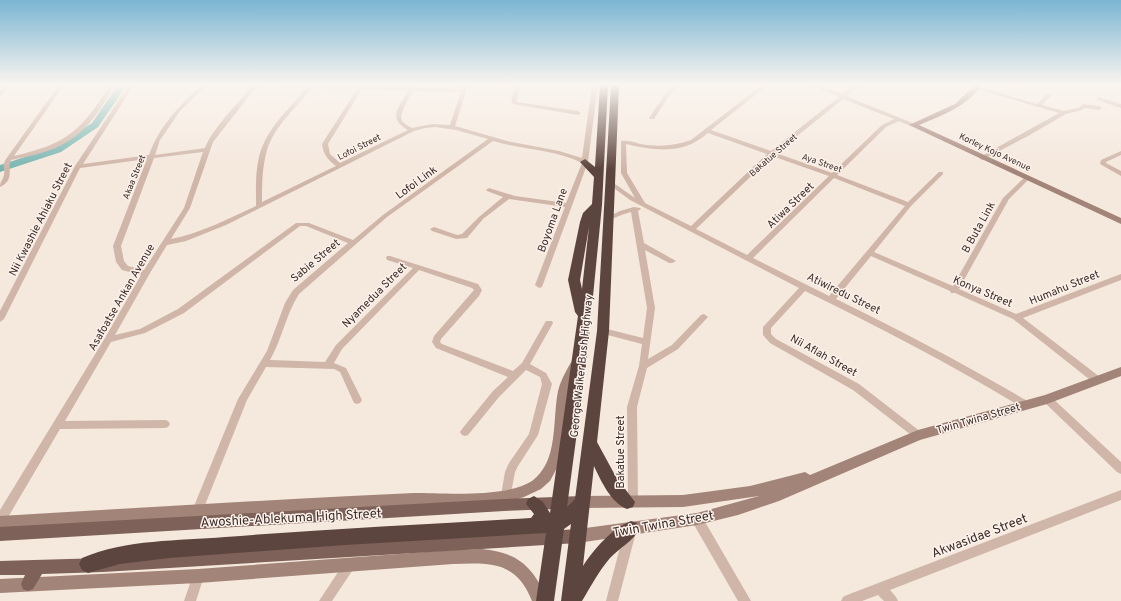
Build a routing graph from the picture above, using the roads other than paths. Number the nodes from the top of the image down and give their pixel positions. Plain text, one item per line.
1 (43, 113) edge
2 (94, 113) edge
3 (114, 113) edge
4 (177, 113) edge
5 (233, 113) edge
6 (288, 113) edge
7 (345, 113) edge
8 (399, 113) edge
9 (457, 113) edge
10 (592, 113) edge
11 (603, 113) edge
12 (614, 113) edge
13 (655, 113) edge
14 (729, 113) edge
15 (823, 113) edge
16 (885, 113) edge
17 (941, 113) edge
18 (1064, 113) edge
19 (652, 118) dead end
20 (899, 119) junction
21 (913, 125) junction
22 (452, 127) junction
23 (412, 130) junction
24 (706, 130) junction
25 (492, 139) junction
26 (601, 143) junction
27 (206, 150) junction
28 (1121, 153) edge
29 (771, 154) junction
30 (153, 155) junction
31 (586, 158) junction
32 (982, 158) junction
33 (8, 164) junction
34 (78, 166) junction
35 (340, 166) junction
36 (941, 173) dead end
37 (1121, 174) edge
38 (598, 176) junction
39 (834, 176) junction
40 (1027, 178) junction
41 (610, 183) junction
42 (0, 185) edge
43 (489, 190) dead end
44 (507, 196) junction
45 (569, 204) junction
46 (909, 205) junction
47 (645, 206) junction
48 (259, 207) junction
49 (634, 209) junction
50 (609, 218) junction
51 (1121, 221) edge
52 (434, 229) dead end
53 (692, 229) junction
54 (165, 243) junction
55 (354, 243) junction
56 (640, 245) junction
57 (870, 253) junction
58 (390, 258) dead end
59 (749, 258) junction
60 (672, 261) dead end
61 (418, 267) junction
62 (146, 273) junction
63 (1121, 277) edge
64 (539, 285) dead end
65 (804, 287) junction
66 (954, 291) junction
67 (831, 299) junction
68 (704, 317) dead end
69 (1016, 318) junction
70 (0, 319) edge
71 (548, 323) dead end
72 (603, 331) junction
73 (108, 340) junction
74 (645, 342) junction
75 (580, 357) junction
76 (263, 363) junction
77 (328, 365) junction
78 (524, 365) junction
79 (643, 366) junction
80 (1121, 371) edge
81 (513, 375) junction
82 (1097, 380) junction
83 (1047, 399) junction
84 (357, 400) dead end
85 (1026, 405) junction
86 (165, 424) dead end
87 (57, 426) junction
88 (465, 432) dead end
89 (918, 435) junction
90 (589, 440) junction
91 (555, 458) joint
92 (836, 469) junction
93 (1121, 469) edge
94 (506, 495) junction
95 (1121, 495) edge
96 (582, 502) junction
97 (630, 502) junction
98 (558, 503) junction
99 (534, 504) junction
100 (400, 505) junction
101 (197, 511) junction
102 (697, 519) junction
103 (0, 520) edge
104 (0, 523) edge
105 (534, 526) junction
106 (631, 529) junction
107 (554, 531) junction
108 (0, 534) edge
109 (578, 536) junction
110 (88, 564) junction
111 (350, 564) junction
112 (38, 567) junction
113 (0, 568) edge
114 (198, 576) junction
115 (28, 584) junction
116 (0, 586) edge
117 (880, 588) junction
118 (190, 601) edge
119 (325, 601) edge
120 (540, 601) edge
121 (545, 601) edge
122 (571, 601) edge
123 (612, 601) edge
124 (745, 601) edge
125 (847, 601) edge
126 (892, 601) edge

1 - 33 street
2 - 33 street
3 - 34 street, Nii Kwashie Ahiaku Street
4 - 30 street, Akaa Street
5 - 27 street, Asafoatse Ankan Avenue
6 - 48 street
7 - 35 street
8 - 23 street
9 - 22 street
10 - 31 street, Boyoma Lane
11 - 26 highway
12 - 41 highway, George Walker Bush Highway
13 - 19 street
14 - 24 street
15 - 29 street, Bakatue Street
16 - 20 street, Korley Kojo Avenue
17 - 21 street
18 - 32 street
20 - 21 street, Korley Kojo Avenue
20 - 39 street, Atiwa Street
21 - 32 street, Korley Kojo Avenue
22 - 23 street, Lofoi Street
22 - 25 street, Lofoi Street
23 - 35 street, Lofoi Street
24 - 29 street, Aya Street
24 - 47 street
25 - 31 street, Lofoi Street
25 - 55 street, Lofoi Link
26 - 31 highway
26 - 38 highway
27 - 30 street
27 - 54 street, Asafoatse Ankan Avenue
28 - 37 street
29 - 39 street, Aya Street
29 - 53 street, Bakatue Street
30 - 34 street
30 - 62 street, Akaa Street
31 - 38 highway
31 - 45 street, Boyoma Lane
32 - 40 street, Korley Kojo Avenue
33 - 42 street
34 - 70 street, Nii Kwashie Ahiaku Street
35 - 48 street, Lofoi Street
36 - 46 street
38 - 75 highway, George Walker Bush Highway
39 - 46 street, Aya Street
39 - 59 street, Atiwa Street
40 - 51 street, Korley Kojo Avenue
40 - 66 street, B Buta Link
41 - 47 street, Atiwiredu Street
41 - 50 highway, George Walker Bush Highway
43 - 44 street
44 - 45 street
44 - 52 street
45 - 64 street, Boyoma Lane
46 - 57 street
47 - 49 street, Atiwiredu Street
47 - 53 street, Atiwiredu Street
48 - 54 street, Lofoi Street
49 - 50 street, Atiwiredu Street
49 - 56 street
50 - 72 highway, George Walker Bush Highway
53 - 59 street, Atiwiredu Street
54 - 62 street, Asafoatse Ankan Avenue
55 - 73 street, Sabie Street
55 - 76 street, Sabie Street
56 - 60 street
56 - 74 street, Bakatue Street
57 - 66 street, Konya Street
57 - 67 street
58 - 61 street
59 - 65 street, Atiwiredu Street
61 - 77 street, Nyamedua Street
61 - 81 street, Nyamedua Street
62 - 73 street, Asafoatse Ankan Avenue
63 - 69 street, Humahu Street
65 - 67 street, Atiwiredu Street
65 - 89 street, Nii Aflah Street
66 - 69 street, Konya Street
67 - 85 street, Atiwiredu Street
68 - 79 street
69 - 82 street, Konya Street
71 - 78 street
72 - 74 street
72 - 90 highway, George Walker Bush Highway
73 - 87 street, Asafoatse Ankan Avenue
74 - 79 street, Bakatue Street
75 - 91 street, George Walker Bush Highway
75 - 98 highway, George Walker Bush Highway
76 - 77 street
76 - 101 street, Sabie Street
77 - 84 street
78 - 81 street
78 - 94 street
79 - 97 street, Bakatue Street
80 - 82 street, Twin Twina Street
81 - 88 street
82 - 83 street, Twin Twina Street
83 - 85 street, Twin Twina Street
83 - 93 street
85 - 89 street, Twin Twina Street
86 - 87 street
87 - 103 street, Asafoatse Ankan Avenue
89 - 92 street, Twin Twina Street
90 - 96 highway, George Walker Bush Highway
90 - 97 highway
91 - 94 street, Awoshie-Ablekuma High Street
92 - 97 street, Twin Twina Street
92 - 102 street, Twin Twina Street
94 - 100 street, Awoshie-Ablekuma High Street
95 - 117 street, Akwasidae Street
96 - 97 street, Twin Twina Street
96 - 98 main road, Awoshie-Ablekuma High Street
96 - 107 highway
96 - 109 highway, George Walker Bush Highway
98 - 99 main road, Awoshie-Ablekuma High Street
98 - 107 highway, George Walker Bush Highway
99 - 100 main road, Awoshie-Ablekuma High Street
99 - 105 highway
100 - 101 street, Awoshie-Ablekuma High Street
100 - 108 main road, Awoshie-Ablekuma High Street
101 - 104 street, Awoshie-Ablekuma High Street
102 - 106 street, Twin Twina Street
102 - 124 street
105 - 107 highway
105 - 110 highway
106 - 109 street, Twin Twina Street
106 - 122 highway
106 - 123 street
107 - 109 main road
107 - 110 main road
107 - 121 highway, George Walker Bush Highway
109 - 122 highway, George Walker Bush Highway
110 - 112 main road
111 - 114 street
111 - 119 street
111 - 120 street
112 - 113 main road
112 - 115 main road
114 - 115 street
114 - 118 street
115 - 116 street
117 - 125 street, Akwasidae Street
117 - 126 street

